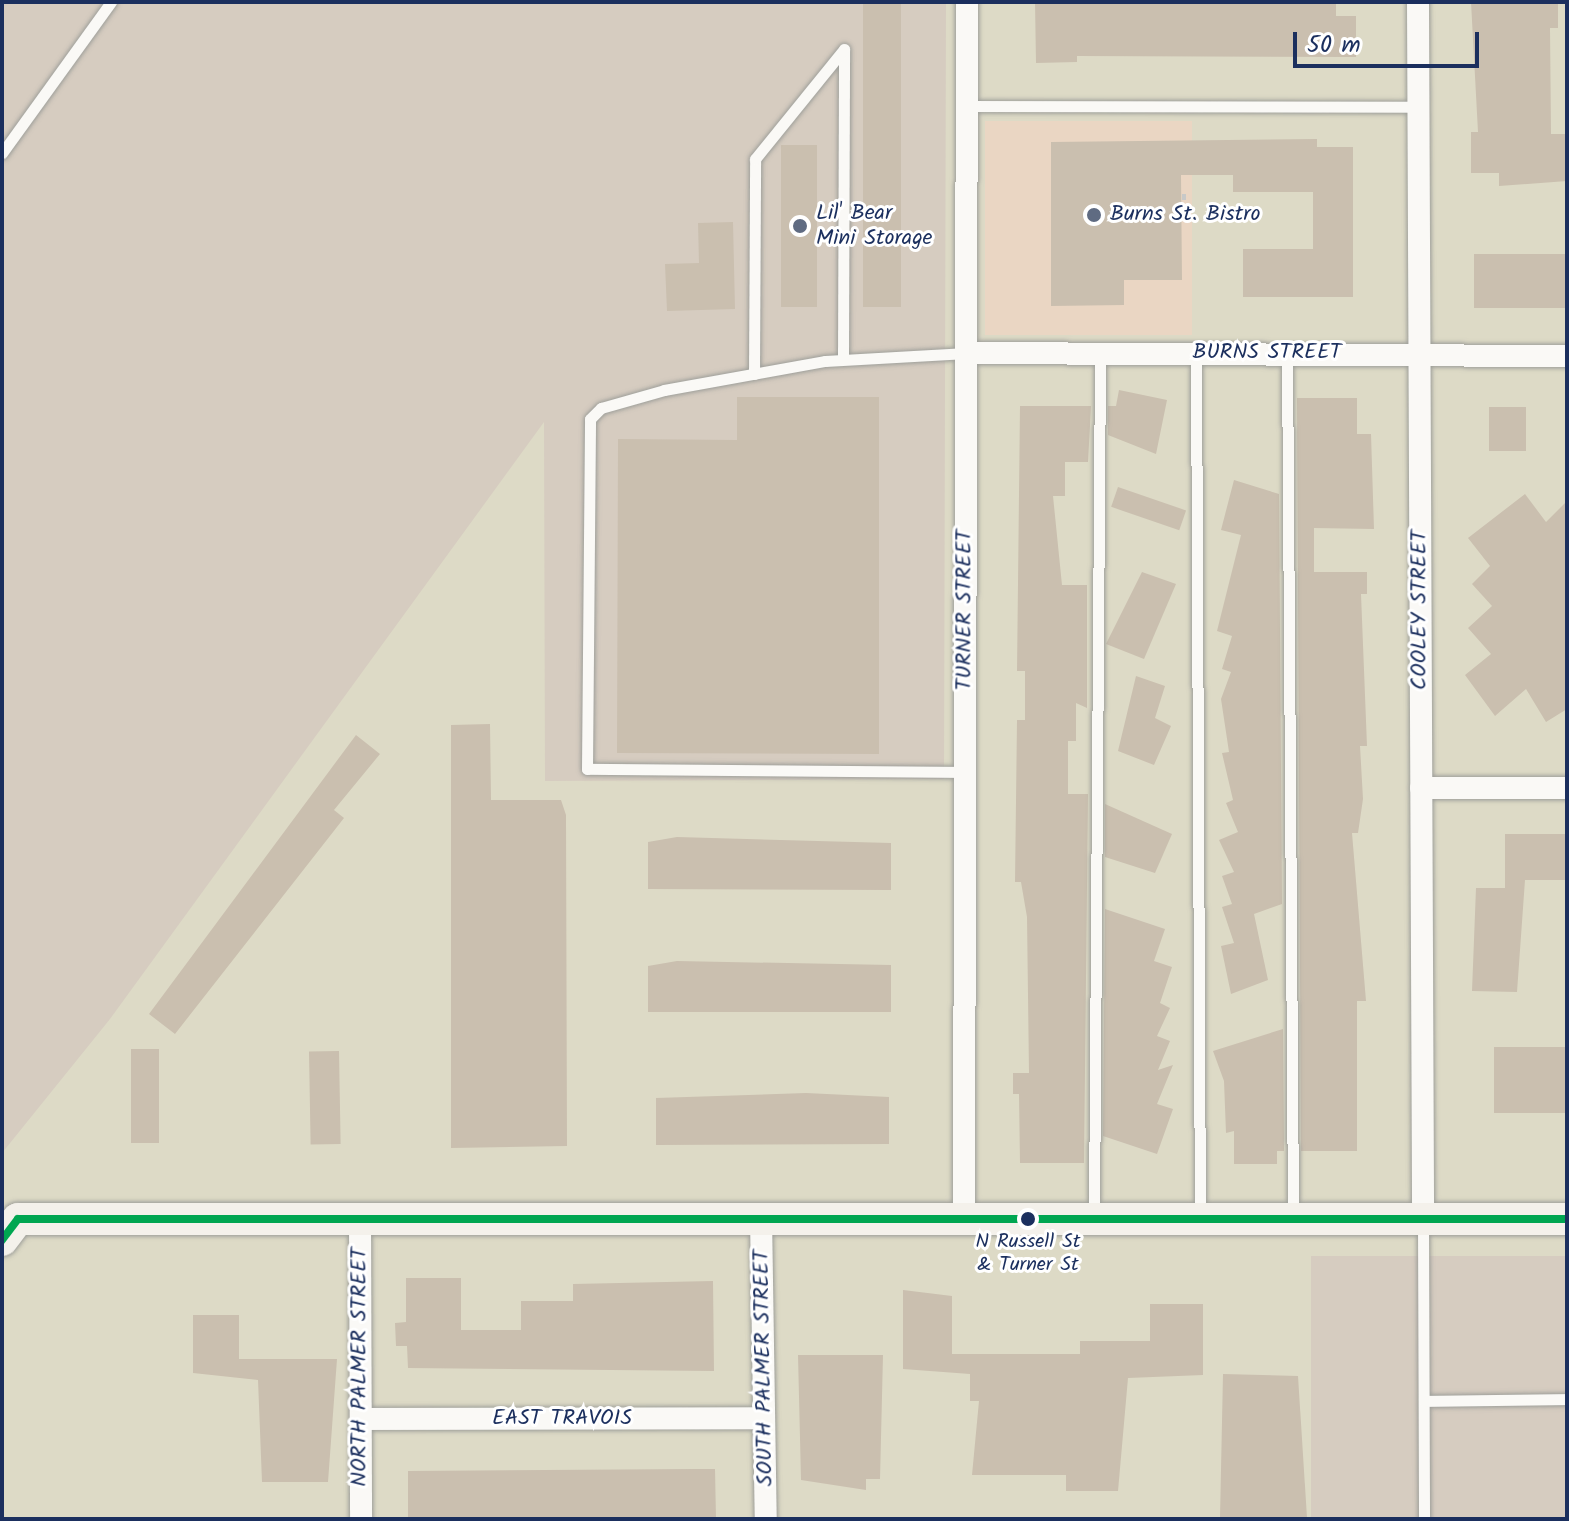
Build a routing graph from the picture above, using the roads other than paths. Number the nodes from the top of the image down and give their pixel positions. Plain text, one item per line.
1 (111, 2) edge
2 (967, 2) edge
3 (1418, 2) edge
4 (967, 106) junction
5 (1417, 107) junction
6 (2, 153) edge
7 (967, 353) junction
8 (1196, 353) junction
9 (1287, 353) junction
10 (1100, 354) junction
11 (1419, 354) junction
12 (1567, 356) edge
13 (843, 358) junction
14 (754, 374) junction
15 (964, 772) junction
16 (1421, 788) junction
17 (1567, 788) edge
18 (360, 1214) junction
19 (761, 1217) junction
20 (964, 1217) junction
21 (1094, 1219) junction
22 (1200, 1219) junction
23 (1293, 1219) junction
24 (1423, 1219) junction
25 (1567, 1219) edge
26 (10, 1229) edge
27 (1567, 1399) edge
28 (1424, 1401) junction
29 (764, 1418) junction
30 (361, 1419) junction
31 (361, 1519) edge
32 (766, 1519) edge
33 (1424, 1519) edge

1 - 6 lane
2 - 4 street, TURNER STREET
3 - 5 street, COOLEY STREET
4 - 5 lane
4 - 7 street, TURNER STREET
5 - 11 street, COOLEY STREET
7 - 10 street, BURNS STREET
7 - 13 lane
7 - 15 street, TURNER STREET
8 - 9 street, BURNS STREET
8 - 10 street, BURNS STREET
8 - 22 lane
9 - 11 street, BURNS STREET
9 - 23 lane
10 - 21 lane
11 - 12 street, BURNS STREET
11 - 16 street, COOLEY STREET
13 - 14 lane
13 - 14 lane
14 - 15 lane
15 - 20 street, TURNER STREET
16 - 17 street
16 - 24 street, COOLEY STREET
18 - 19 street
18 - 26 street
18 - 30 street, NORTH PALMER STREET
19 - 20 street
19 - 29 street, SOUTH PALMER STREET
20 - 21 street
21 - 22 street
22 - 23 street
23 - 24 street
24 - 25 street
24 - 28 lane
27 - 28 lane
28 - 33 lane
29 - 30 street, EAST TRAVOIS
29 - 32 street, SOUTH PALMER STREET
30 - 31 street, NORTH PALMER STREET

